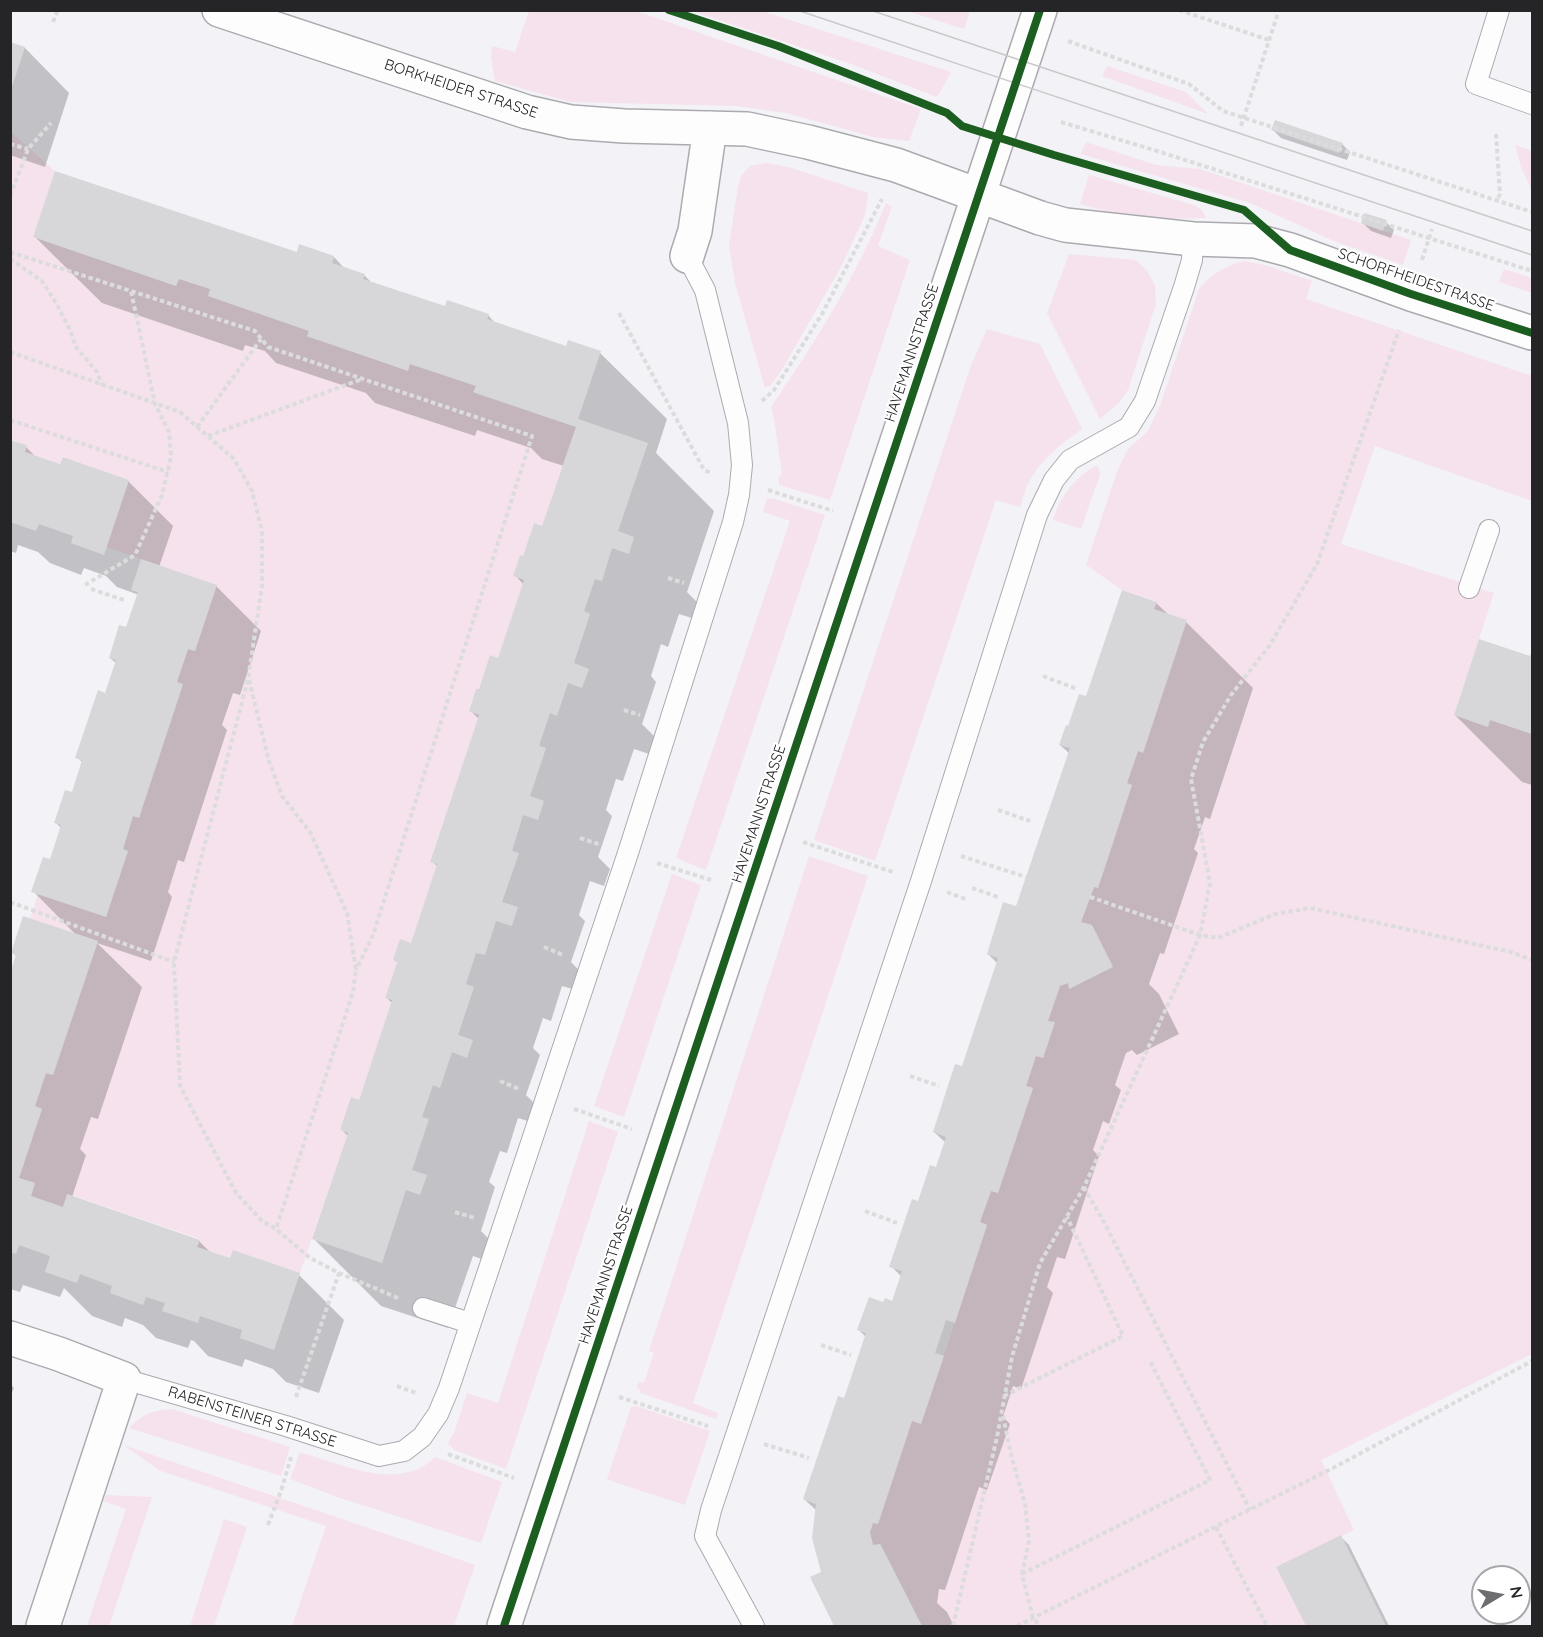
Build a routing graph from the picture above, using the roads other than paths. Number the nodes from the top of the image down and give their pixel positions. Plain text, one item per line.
1 (219, 10) edge
2 (1040, 10) edge
3 (1499, 10) edge
4 (1533, 105) edge
5 (710, 128) junction
6 (979, 196) junction
7 (1193, 239) junction
8 (687, 256) joint
9 (1533, 333) edge
10 (1489, 530) dead end
11 (1469, 588) dead end
12 (423, 1308) road end
13 (470, 1323) junction
14 (10, 1338) edge
15 (124, 1379) junction
16 (43, 1626) edge
17 (504, 1626) edge
18 (754, 1626) edge

1 - 5 street, BORKHEIDER STRASSE
2 - 6 street, HAVEMANNSTRASSE
3 - 4 lane
5 - 6 street
5 - 8 street
6 - 7 street, SCHORFHEIDESTRASSE
6 - 17 street, HAVEMANNSTRASSE
7 - 9 street, SCHORFHEIDESTRASSE
7 - 18 lane
8 - 13 lane
10 - 11 lane
12 - 13 lane
13 - 15 lane, RABENSTEINER STRASSE
14 - 15 street, RABENSTEINER STRASSE
15 - 16 street

